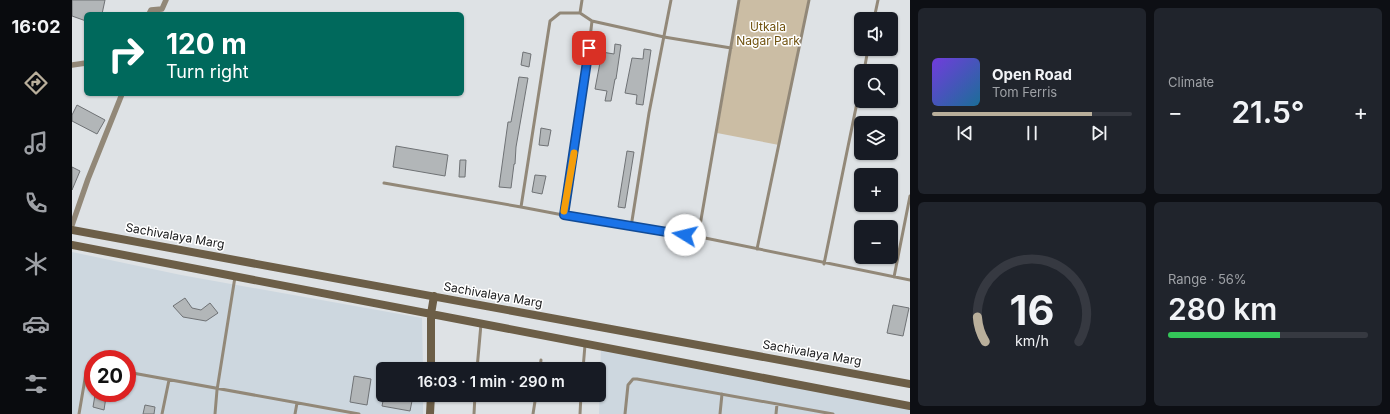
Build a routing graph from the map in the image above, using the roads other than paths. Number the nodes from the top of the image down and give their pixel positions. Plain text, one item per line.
1 (166, 0) edge
2 (582, 0) edge
3 (671, 0) edge
4 (739, 0) edge
5 (809, 0) edge
6 (878, 0) edge
7 (150, 12) edge
8 (875, 12) edge
9 (580, 13) junction
10 (592, 21) junction
11 (664, 37) junction
12 (731, 48) junction
13 (84, 63) edge
14 (72, 65) edge
15 (121, 96) edge
16 (856, 108) edge
17 (384, 183) dead end
18 (910, 196) edge
19 (521, 207) junction
20 (564, 215) junction
21 (72, 225) edge
22 (631, 227) junction
23 (72, 230) edge
24 (698, 237) junction
25 (72, 245) edge
26 (757, 249) junction
27 (824, 264) junction
28 (235, 276) junction
29 (894, 277) junction
30 (910, 280) edge
31 (434, 296) junction
32 (431, 314) junction
33 (481, 322) junction
34 (585, 343) junction
35 (431, 362) edge
36 (478, 362) edge
37 (584, 362) edge
38 (136, 374) edge
39 (169, 380) junction
40 (910, 384) edge
41 (84, 385) edge
42 (217, 390) junction
43 (722, 394) junction
44 (431, 402) edge
45 (475, 402) edge
46 (535, 402) edge
47 (581, 402) edge
48 (297, 403) junction
49 (777, 404) junction
50 (910, 406) edge
51 (79, 414) edge
52 (162, 414) edge
53 (215, 414) edge
54 (295, 414) edge
55 (359, 414) edge
56 (430, 414) edge
57 (474, 414) edge
58 (533, 414) edge
59 (580, 414) edge
60 (625, 414) edge
61 (720, 414) edge
62 (776, 414) edge
63 (832, 414) edge

1 - 7 street
2 - 9 lane
3 - 11 lane
4 - 12 lane
5 - 26 lane
6 - 8 lane
9 - 10 lane
9 - 19 lane
10 - 11 lane
10 - 20 lane
11 - 12 lane
11 - 22 lane
12 - 24 lane
13 - 14 street
15 - 21 street
16 - 27 lane
17 - 19 lane
18 - 29 lane
19 - 20 lane
20 - 22 lane
22 - 24 lane
23 - 31 main road, Sachivalaya Marg
24 - 26 lane
25 - 28 main road
26 - 27 lane
27 - 29 lane
28 - 32 main road
28 - 42 lane
29 - 30 lane
31 - 32 main road
31 - 40 main road, Sachivalaya Marg
32 - 33 main road
32 - 35 main road
33 - 34 main road
33 - 36 lane
34 - 37 lane
34 - 50 main road
38 - 39 lane
39 - 42 lane
39 - 52 lane
41 - 51 lane
42 - 48 lane
42 - 53 lane
43 - 49 lane
43 - 60 lane
43 - 61 lane
44 - 56 main road
45 - 57 lane
46 - 58 lane
47 - 59 lane
48 - 54 lane
48 - 55 lane
49 - 62 lane
49 - 63 lane

